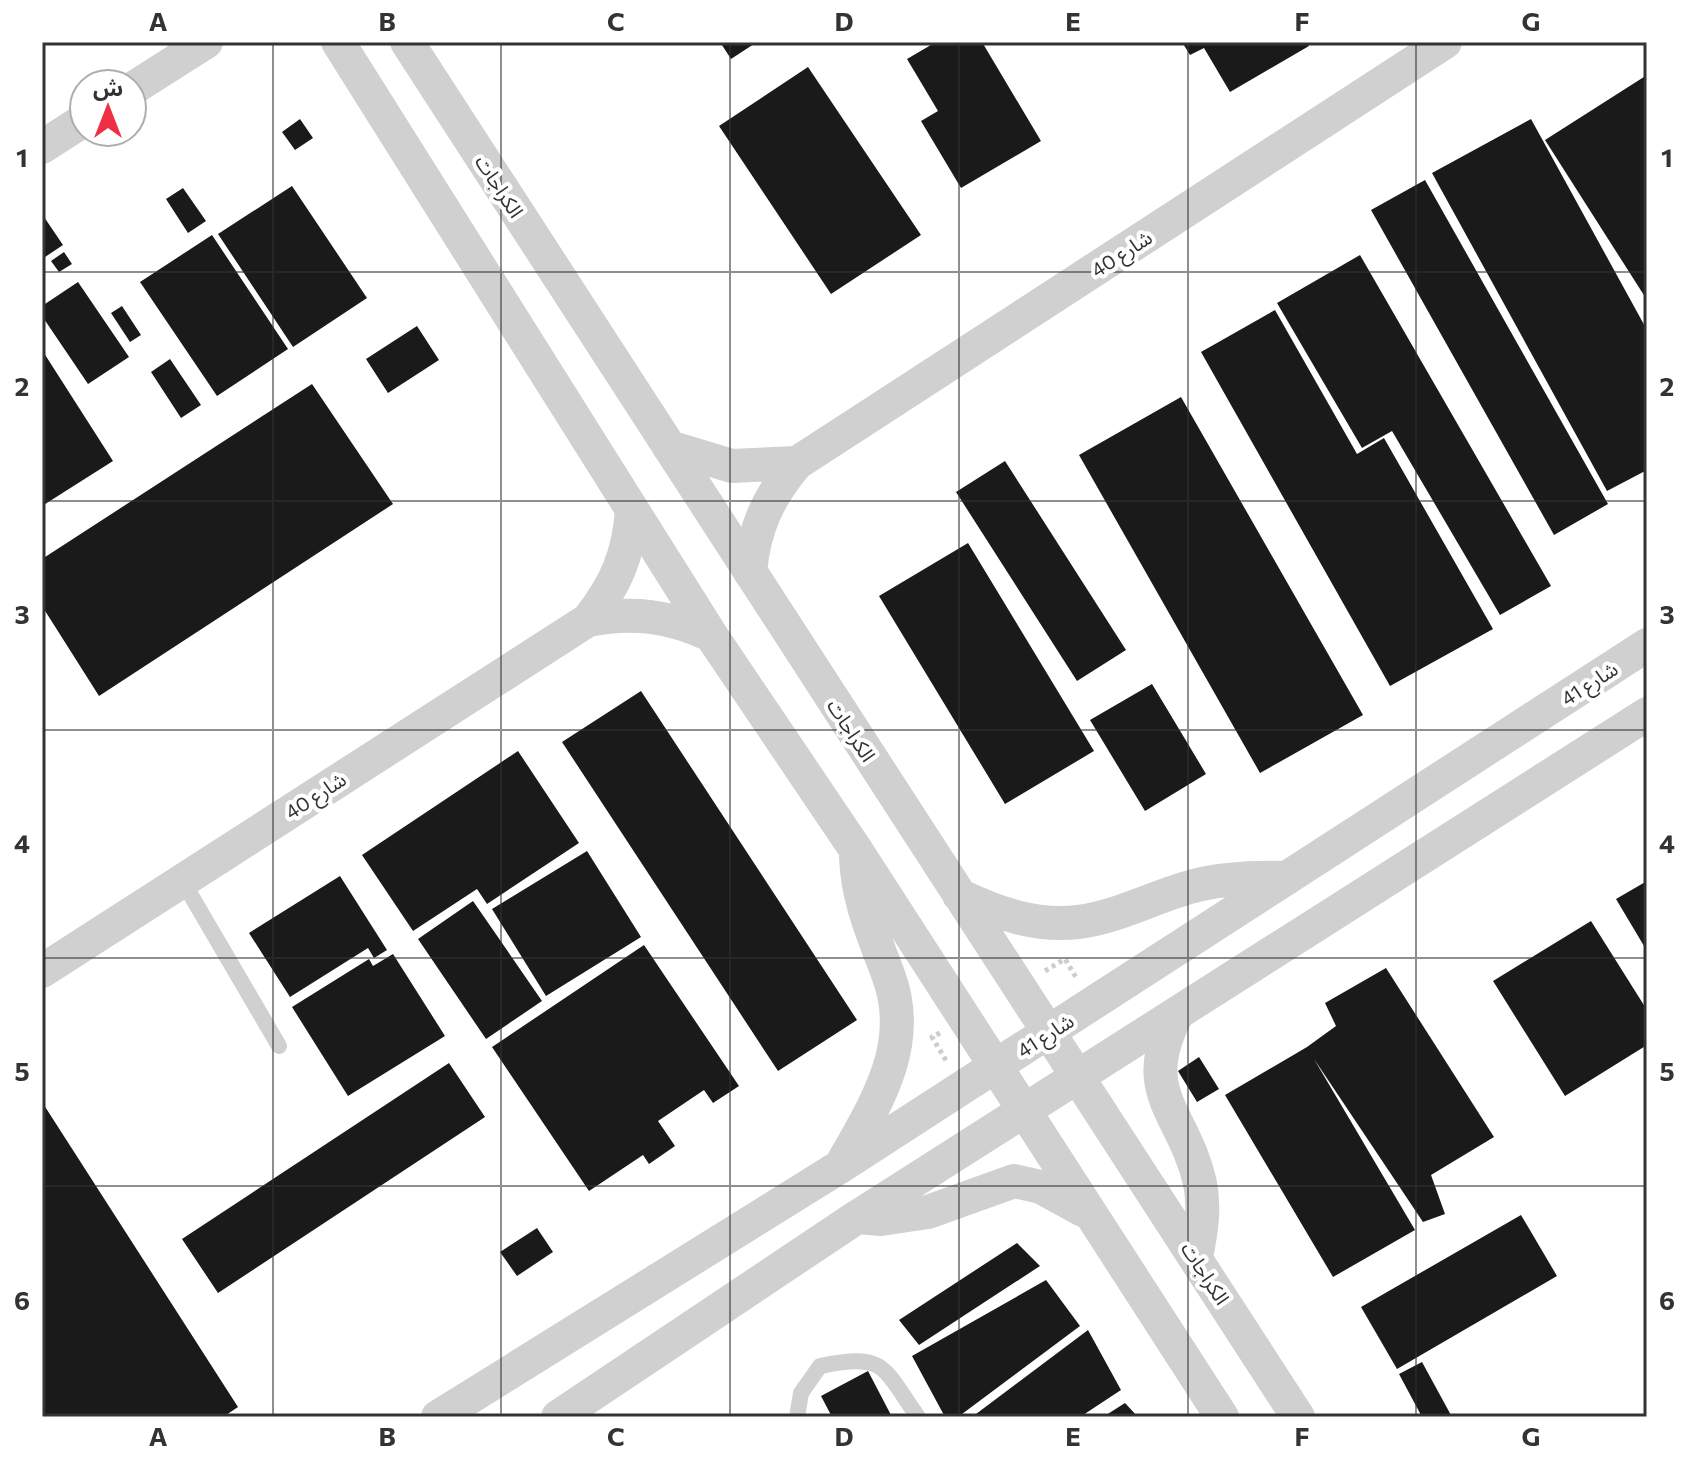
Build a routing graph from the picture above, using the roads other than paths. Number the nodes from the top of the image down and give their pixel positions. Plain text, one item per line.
1 (206, 42) edge
2 (338, 42) edge
3 (407, 42) edge
4 (1445, 42) edge
5 (148, 79) edge
6 (68, 130) edge
7 (42, 147) edge
8 (669, 447) junction
9 (797, 463) junction
10 (632, 510) junction
11 (750, 572) junction
12 (588, 620) junction
13 (711, 635) junction
14 (1647, 645) edge
15 (1647, 714) edge
16 (856, 850) junction
17 (1288, 878) junction
18 (182, 880) junction
19 (959, 895) junction
20 (42, 971) edge
21 (1177, 1014) junction
22 (1048, 1033) junction
23 (279, 1046) dead end
24 (994, 1069) junction
25 (1079, 1076) junction
26 (1023, 1112) junction
27 (841, 1166) junction
28 (1090, 1214) junction
29 (857, 1217) junction
30 (1196, 1257) junction
31 (438, 1417) edge
32 (558, 1417) edge
33 (797, 1417) edge
34 (918, 1417) edge
35 (1222, 1417) edge
36 (1298, 1417) edge

1 - 5 street
2 - 10 street
3 - 8 street, الكراجات
4 - 9 street, شارع 40
6 - 7 street
8 - 9 street
8 - 11 street, الكراجات
9 - 11 street, شارع 40
10 - 12 street, شارع 40
10 - 13 street
11 - 19 street, الكراجات
12 - 13 street, شارع 40
12 - 18 street, شارع 40
13 - 16 street
14 - 17 street, شارع 41
15 - 21 street
16 - 24 street
16 - 27 street
17 - 19 street
17 - 22 street, شارع 41
18 - 20 street, شارع 40
18 - 23 lane
19 - 22 street, الكراجات
21 - 25 street
21 - 30 street
22 - 24 street, شارع 41
22 - 25 street, الكراجات
24 - 26 street
24 - 27 street, شارع 41
25 - 26 street
25 - 30 street, الكراجات
26 - 28 street
26 - 29 street
27 - 31 street, شارع 41
28 - 29 street
28 - 35 street
29 - 32 street
30 - 36 street, الكراجات
33 - 34 lane

